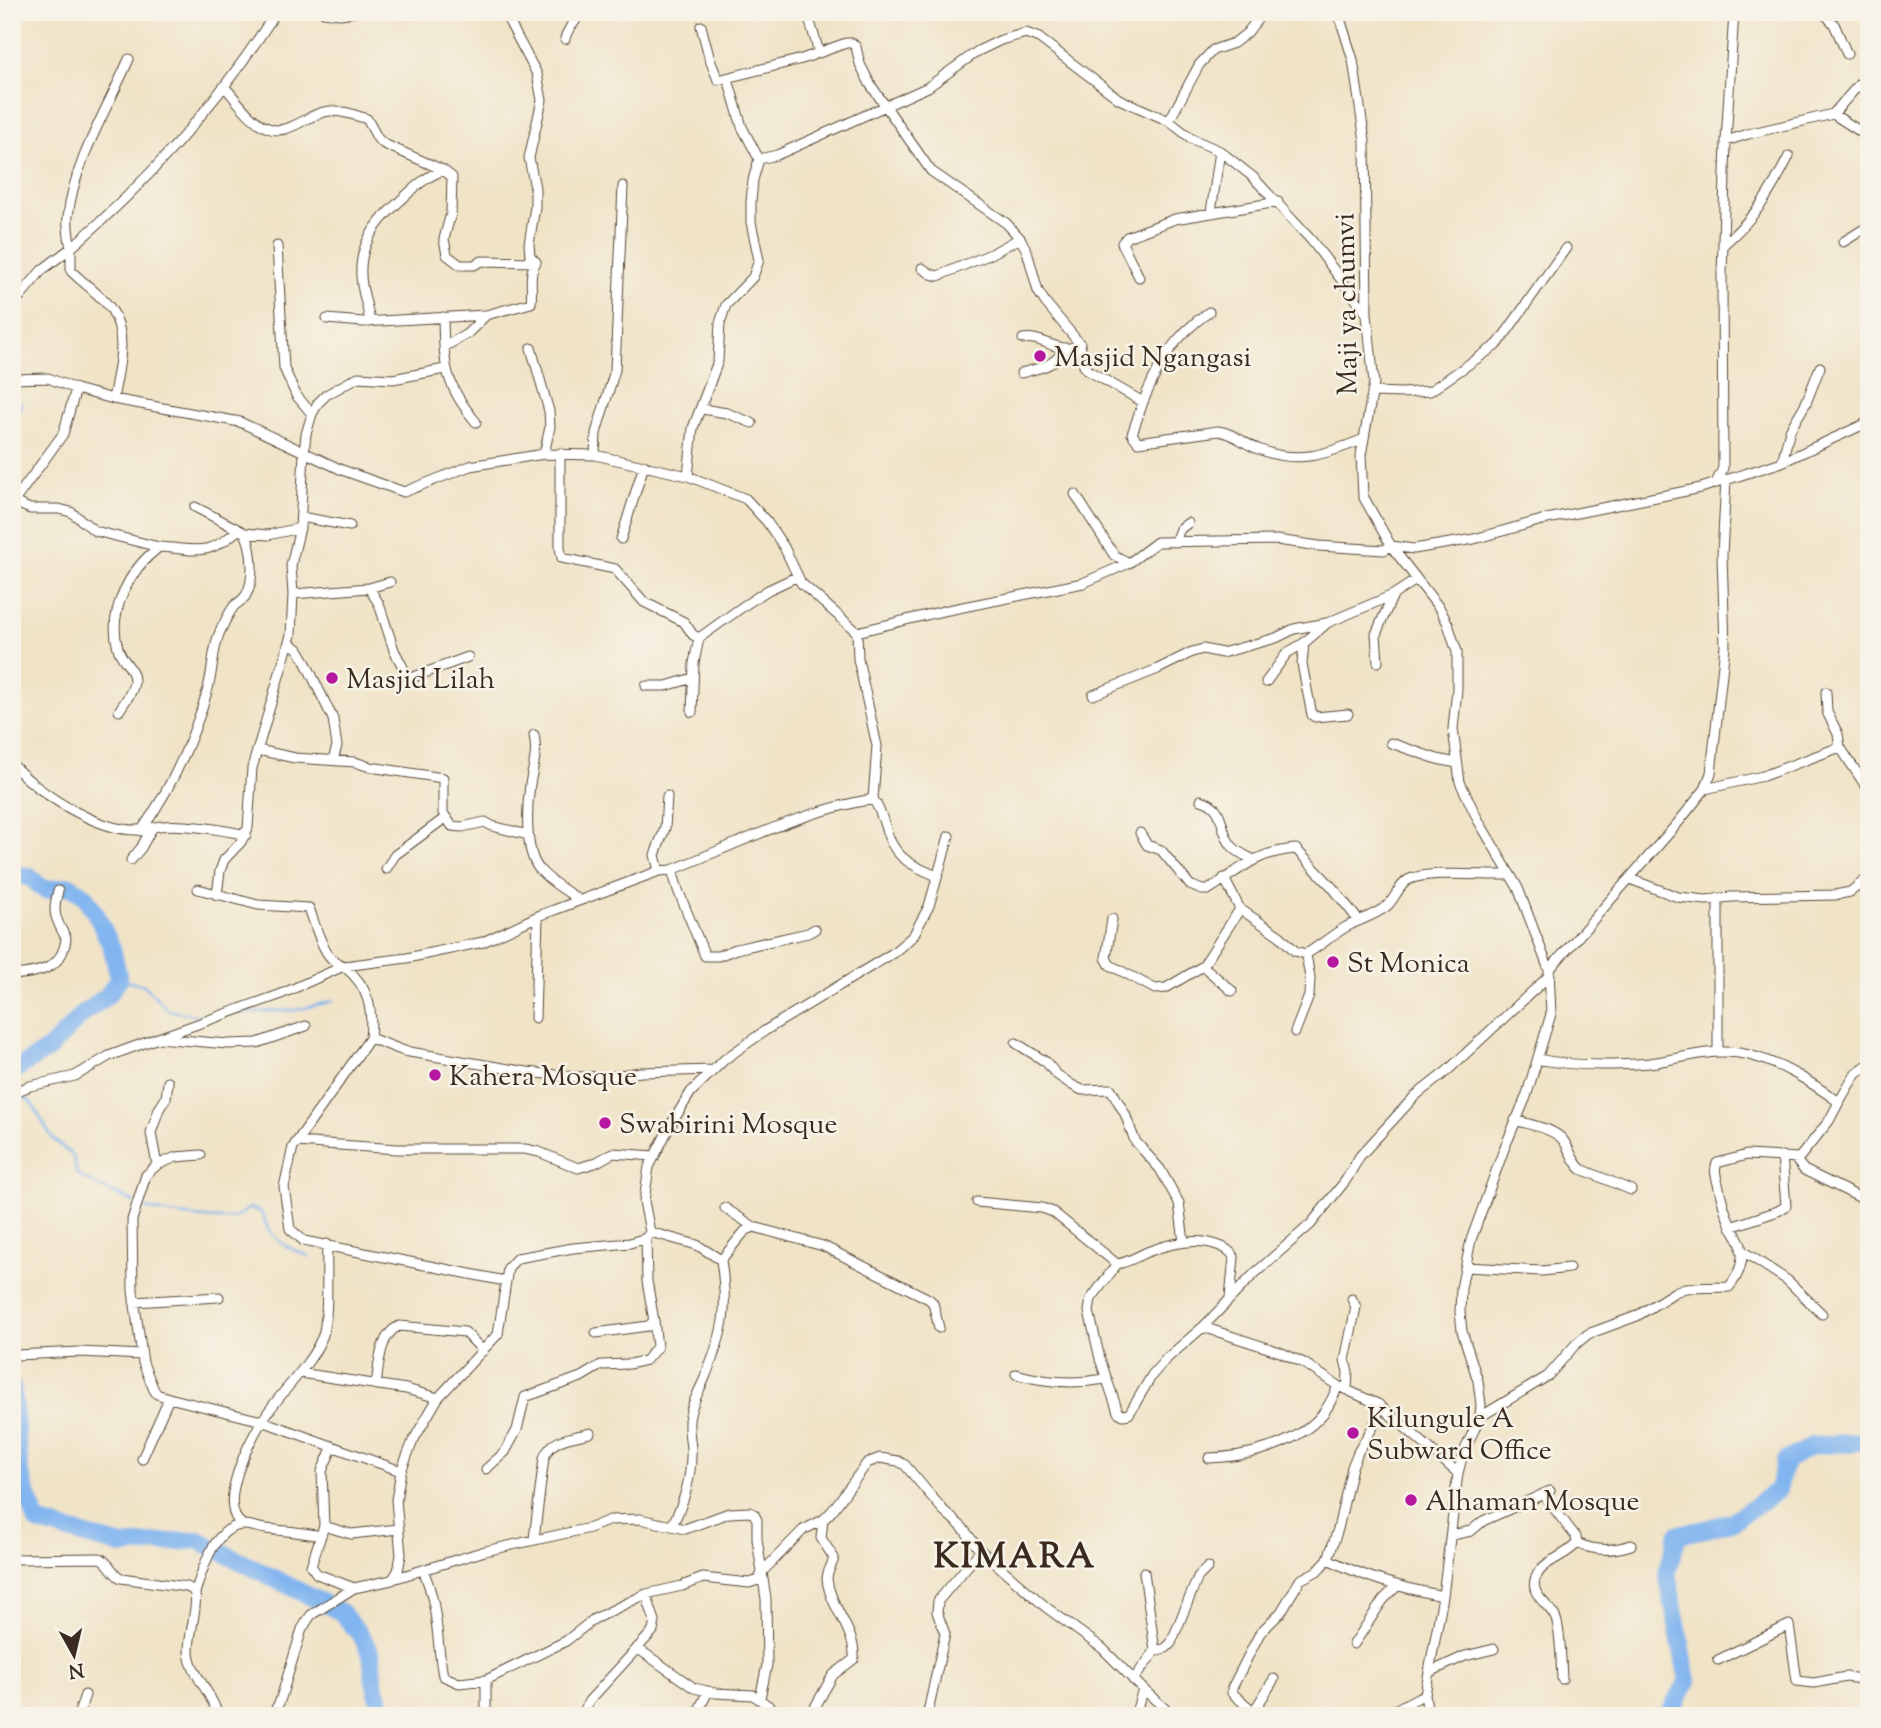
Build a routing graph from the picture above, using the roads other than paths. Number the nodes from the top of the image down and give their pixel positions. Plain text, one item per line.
1 (276, 12) edge
2 (324, 12) edge
3 (354, 12) edge
4 (504, 12) edge
5 (579, 12) edge
6 (807, 12) edge
7 (1263, 12) edge
8 (1339, 12) edge
9 (1734, 12) edge
10 (1823, 12) edge
11 (701, 26) dead end
12 (565, 39) dead end
13 (820, 52) junction
14 (1847, 54) dead end
15 (129, 59) dead end
16 (1869, 73) edge
17 (728, 79) junction
18 (224, 86) junction
19 (887, 106) junction
20 (1833, 114) junction
21 (1169, 121) junction
22 (1869, 137) edge
23 (1727, 141) junction
24 (1220, 151) junction
25 (1789, 156) dead end
26 (759, 159) junction
27 (443, 170) junction
28 (623, 186) dead end
29 (1278, 202) junction
30 (1211, 212) junction
31 (1869, 226) edge
32 (1020, 238) junction
33 (1843, 242) dead end
34 (1724, 244) junction
35 (277, 246) dead end
36 (71, 248) junction
37 (1566, 248) dead end
38 (536, 262) junction
39 (922, 268) dead end
40 (1139, 277) dead end
41 (12, 306) edge
42 (1209, 312) dead end
43 (1367, 314) junction
44 (486, 315) junction
45 (443, 317) junction
46 (327, 319) dead end
47 (370, 322) junction
48 (1023, 339) dead end
49 (1080, 344) junction
50 (443, 347) junction
51 (531, 348) dead end
52 (1064, 349) junction
53 (1819, 367) dead end
54 (445, 369) junction
55 (1021, 373) dead end
56 (12, 379) edge
57 (76, 389) junction
58 (1374, 392) junction
59 (113, 399) junction
60 (1143, 402) junction
61 (702, 409) junction
62 (312, 414) junction
63 (476, 422) dead end
64 (1869, 422) edge
65 (752, 423) dead end
66 (1364, 439) junction
67 (304, 453) junction
68 (560, 453) junction
69 (544, 454) junction
70 (595, 455) junction
71 (1782, 462) junction
72 (644, 465) junction
73 (688, 476) junction
74 (1726, 479) junction
75 (1716, 484) junction
76 (1075, 494) dead end
77 (13, 503) edge
78 (195, 507) dead end
79 (301, 517) junction
80 (1188, 523) dead end
81 (350, 526) dead end
82 (300, 528) junction
83 (242, 532) junction
84 (621, 539) dead end
85 (1175, 542) junction
86 (159, 547) junction
87 (1391, 547) junction
88 (1129, 563) junction
89 (798, 576) junction
90 (1416, 580) junction
91 (390, 582) dead end
92 (369, 588) junction
93 (293, 594) junction
94 (1393, 595) junction
95 (1327, 623) junction
96 (857, 632) junction
97 (699, 638) junction
98 (289, 642) junction
99 (1304, 643) junction
100 (468, 657) dead end
101 (1378, 662) dead end
102 (694, 678) junction
103 (1266, 682) dead end
104 (646, 686) dead end
105 (1826, 692) dead end
106 (1093, 695) dead end
107 (119, 711) dead end
108 (692, 712) dead end
109 (1348, 714) dead end
110 (534, 735) dead end
111 (1391, 743) dead end
112 (1840, 747) junction
113 (258, 750) junction
114 (333, 760) junction
115 (1457, 763) junction
116 (12, 764) edge
117 (1706, 789) junction
118 (1869, 791) edge
119 (667, 796) dead end
120 (873, 799) junction
121 (1201, 800) dead end
122 (444, 818) junction
123 (152, 828) junction
124 (141, 831) junction
125 (1140, 833) dead end
126 (246, 835) junction
127 (528, 835) junction
128 (949, 836) dead end
129 (1252, 859) junction
130 (131, 860) dead end
131 (386, 869) dead end
132 (672, 870) junction
133 (659, 872) junction
134 (1510, 875) junction
135 (937, 876) junction
136 (1869, 877) edge
137 (1224, 878) junction
138 (1630, 879) junction
139 (198, 890) dead end
140 (58, 891) dead end
141 (217, 895) junction
142 (1718, 898) junction
143 (579, 900) junction
144 (1240, 909) junction
145 (538, 916) junction
146 (1112, 919) dead end
147 (1359, 921) junction
148 (815, 929) dead end
149 (1306, 954) junction
150 (344, 966) junction
151 (1203, 966) junction
152 (1549, 972) junction
153 (12, 975) edge
154 (1232, 991) dead end
155 (535, 1018) dead end
156 (306, 1026) dead end
157 (1295, 1032) dead end
158 (159, 1038) junction
159 (370, 1038) junction
160 (1016, 1042) dead end
161 (1718, 1052) junction
162 (1538, 1059) junction
163 (1869, 1064) edge
164 (714, 1070) junction
165 (167, 1082) dead end
166 (12, 1093) edge
167 (1839, 1102) junction
168 (1515, 1120) junction
169 (296, 1142) junction
170 (201, 1155) dead end
171 (654, 1156) junction
172 (1782, 1156) junction
173 (1795, 1159) junction
174 (157, 1165) junction
175 (1631, 1190) dead end
176 (977, 1202) dead end
177 (1869, 1202) edge
178 (724, 1208) dead end
179 (754, 1227) junction
180 (1731, 1227) junction
181 (648, 1235) junction
182 (1184, 1242) junction
183 (327, 1244) junction
184 (1741, 1250) junction
185 (721, 1260) junction
186 (1117, 1264) junction
187 (1465, 1267) junction
188 (1569, 1268) dead end
189 (505, 1281) junction
190 (219, 1297) dead end
191 (1230, 1298) junction
192 (1352, 1299) dead end
193 (134, 1302) junction
194 (1822, 1314) dead end
195 (654, 1321) junction
196 (1203, 1327) junction
197 (939, 1328) dead end
198 (596, 1333) dead end
199 (483, 1351) junction
200 (16, 1355) dead end
201 (142, 1355) junction
202 (300, 1373) junction
203 (1016, 1374) dead end
204 (1106, 1380) junction
205 (376, 1385) junction
206 (1343, 1387) junction
207 (169, 1398) junction
208 (438, 1398) junction
209 (1378, 1404) junction
210 (1480, 1417) junction
211 (262, 1421) junction
212 (590, 1433) dead end
213 (332, 1448) junction
214 (1209, 1458) dead end
215 (142, 1459) dead end
216 (486, 1469) dead end
217 (401, 1471) junction
218 (1458, 1472) junction
219 (823, 1520) junction
220 (243, 1525) junction
221 (672, 1525) junction
222 (398, 1529) junction
223 (322, 1532) junction
224 (1452, 1535) junction
225 (534, 1539) junction
226 (1577, 1543) junction
227 (1631, 1545) dead end
228 (981, 1550) junction
229 (12, 1559) edge
230 (1328, 1559) junction
231 (1208, 1567) dead end
232 (423, 1570) junction
233 (762, 1572) junction
234 (1144, 1572) dead end
235 (392, 1580) junction
236 (1397, 1586) junction
237 (354, 1588) junction
238 (195, 1593) junction
239 (646, 1594) junction
240 (1443, 1596) junction
241 (1354, 1644) dead end
242 (637, 1648) junction
243 (1494, 1649) dead end
244 (1155, 1651) junction
245 (1718, 1660) dead end
246 (1430, 1672) junction
247 (485, 1679) junction
248 (1274, 1679) dead end
249 (1562, 1679) dead end
250 (1133, 1680) junction
251 (1869, 1680) edge
252 (1143, 1689) junction
253 (708, 1691) junction
254 (1425, 1694) junction
255 (85, 1695) dead end
256 (760, 1698) junction
257 (1252, 1714) edge
258 (78, 1716) edge
259 (218, 1716) edge
260 (272, 1716) edge
261 (486, 1716) edge
262 (582, 1716) edge
263 (696, 1716) edge
264 (783, 1716) edge
265 (810, 1716) edge
266 (929, 1716) edge
267 (1135, 1716) edge
268 (1173, 1716) edge
269 (1383, 1716) edge
270 (1428, 1716) edge

1 - 18 street
2 - 3 street
4 - 38 street
5 - 12 street
6 - 13 street
7 - 21 street
8 - 43 street, Maji ya chumvi
9 - 23 street
10 - 14 street
11 - 17 street
13 - 17 street
13 - 19 street
15 - 36 street
16 - 20 street
17 - 26 street
18 - 27 street
18 - 36 street
19 - 21 street
19 - 26 street
19 - 32 street
20 - 22 street
20 - 23 street
21 - 24 street
23 - 34 street
24 - 29 street
24 - 30 street
25 - 34 street
26 - 61 street
27 - 38 street
27 - 47 street
28 - 70 street
29 - 30 street
29 - 43 street
30 - 40 street
31 - 33 street
32 - 39 street
32 - 49 street
34 - 75 street
35 - 62 street
36 - 41 street
36 - 59 street
37 - 58 street
38 - 44 street
42 - 60 street
43 - 58 street, Maji ya chumvi
44 - 45 street
44 - 50 street
45 - 47 street
45 - 50 street
46 - 47 street
48 - 52 street
49 - 52 street
49 - 60 street
50 - 54 street
51 - 69 street
52 - 55 street
53 - 71 street
54 - 62 street
54 - 63 street
56 - 57 street
57 - 59 street
57 - 77 street
58 - 66 street, Maji ya chumvi
59 - 67 street
60 - 66 street
61 - 65 street
61 - 73 street
62 - 67 street
64 - 71 street
66 - 87 street, Maji ya chumvi
67 - 69 street
67 - 79 street
68 - 69 street
68 - 70 street
68 - 97 street
70 - 72 street
71 - 74 street
72 - 73 street
72 - 84 street
73 - 89 street
74 - 75 street
74 - 117 street
75 - 87 street
76 - 88 street
77 - 86 street
78 - 83 street
79 - 81 street
79 - 82 street
80 - 85 street
82 - 83 street
82 - 93 street
83 - 86 street
83 - 124 street
85 - 87 street
85 - 88 street
86 - 107 street
87 - 90 street, Maji ya chumvi
88 - 96 street
89 - 96 street
89 - 97 street
90 - 94 street
90 - 115 street, Maji ya chumvi
91 - 92 street
92 - 93 street
92 - 100 street
93 - 98 street
94 - 95 street
94 - 101 street
95 - 99 street
95 - 106 street
96 - 120 street
97 - 102 street
98 - 113 street
98 - 114 street
99 - 103 street
99 - 109 street
102 - 104 street
102 - 108 street
105 - 112 street
110 - 127 street
111 - 115 street
112 - 117 street
112 - 118 street
113 - 114 street
113 - 126 street
114 - 122 street
115 - 134 street, Maji ya chumvi
116 - 124 street
117 - 138 street
119 - 133 street
120 - 132 street
120 - 135 street
121 - 129 street
122 - 127 street
122 - 131 street
123 - 124 street
123 - 126 street
123 - 130 street
125 - 137 street
126 - 141 street
127 - 143 street
128 - 135 street
129 - 137 street
129 - 147 street
132 - 133 street
132 - 148 street
133 - 143 street
134 - 147 street
134 - 152 street, Maji ya chumvi
135 - 164 street
136 - 142 street
137 - 144 street
138 - 142 street
138 - 152 street
139 - 141 street
140 - 153 street
141 - 150 street
142 - 161 street
143 - 145 street
144 - 149 street
144 - 151 street
145 - 150 street
145 - 155 street
146 - 151 street
147 - 149 street
149 - 157 street
150 - 158 street
150 - 159 street
151 - 154 street
152 - 162 street, Maji ya chumvi
152 - 191 street
156 - 158 street
158 - 166 street
159 - 164 street
159 - 169 street
160 - 182 street
161 - 162 street
161 - 167 street
162 - 168 street, Maji ya chumvi
163 - 167 street
164 - 171 street
165 - 174 street
167 - 173 street
168 - 175 street
168 - 187 street, Maji ya chumvi
169 - 171 street
169 - 183 street
170 - 174 street
171 - 181 street
172 - 173 street
172 - 180 street
172 - 180 street
173 - 177 street
174 - 193 street
176 - 186 street
178 - 179 street
179 - 185 street
179 - 197 street
180 - 184 street
181 - 185 street
181 - 189 street
181 - 195 street
182 - 186 street
182 - 191 street
183 - 189 street
183 - 202 street
184 - 194 street
184 - 210 street
185 - 221 street
186 - 204 street
187 - 188 street
187 - 210 street, Maji ya chumvi
189 - 199 street
190 - 193 street
191 - 196 street
192 - 206 street
193 - 201 street
195 - 198 street
195 - 216 street
196 - 204 street
196 - 206 street
199 - 205 street
199 - 208 street
200 - 201 street
201 - 207 street
202 - 205 street
202 - 211 street
203 - 204 street
205 - 208 street
206 - 209 street
206 - 214 street
207 - 211 street
207 - 215 street
208 - 217 street
209 - 218 street
209 - 230 street
210 - 218 street
211 - 213 street
211 - 220 street
212 - 225 street
213 - 217 street
213 - 223 street
217 - 222 street
218 - 224 street
219 - 228 street
219 - 233 street
219 - 265 street
220 - 223 street
220 - 238 street
221 - 225 street
221 - 233 street
222 - 223 street
222 - 235 street
223 - 237 street
224 - 226 street
224 - 240 street
225 - 232 street
226 - 227 street
226 - 249 street
228 - 250 street
228 - 266 street
229 - 238 street
230 - 236 street
230 - 257 street
231 - 244 street
232 - 235 street
232 - 247 street
233 - 239 street
233 - 256 street
234 - 244 street
235 - 237 street
236 - 240 street
236 - 241 street
237 - 260 street
238 - 259 street
239 - 242 street
239 - 247 street
240 - 246 street
242 - 253 street
242 - 262 street
243 - 246 street
244 - 250 street
245 - 251 street
246 - 254 street
247 - 261 street
248 - 257 street
250 - 252 street
252 - 267 street
252 - 268 street
253 - 256 street
253 - 263 street
254 - 269 street
254 - 270 street
255 - 258 street
256 - 264 street

